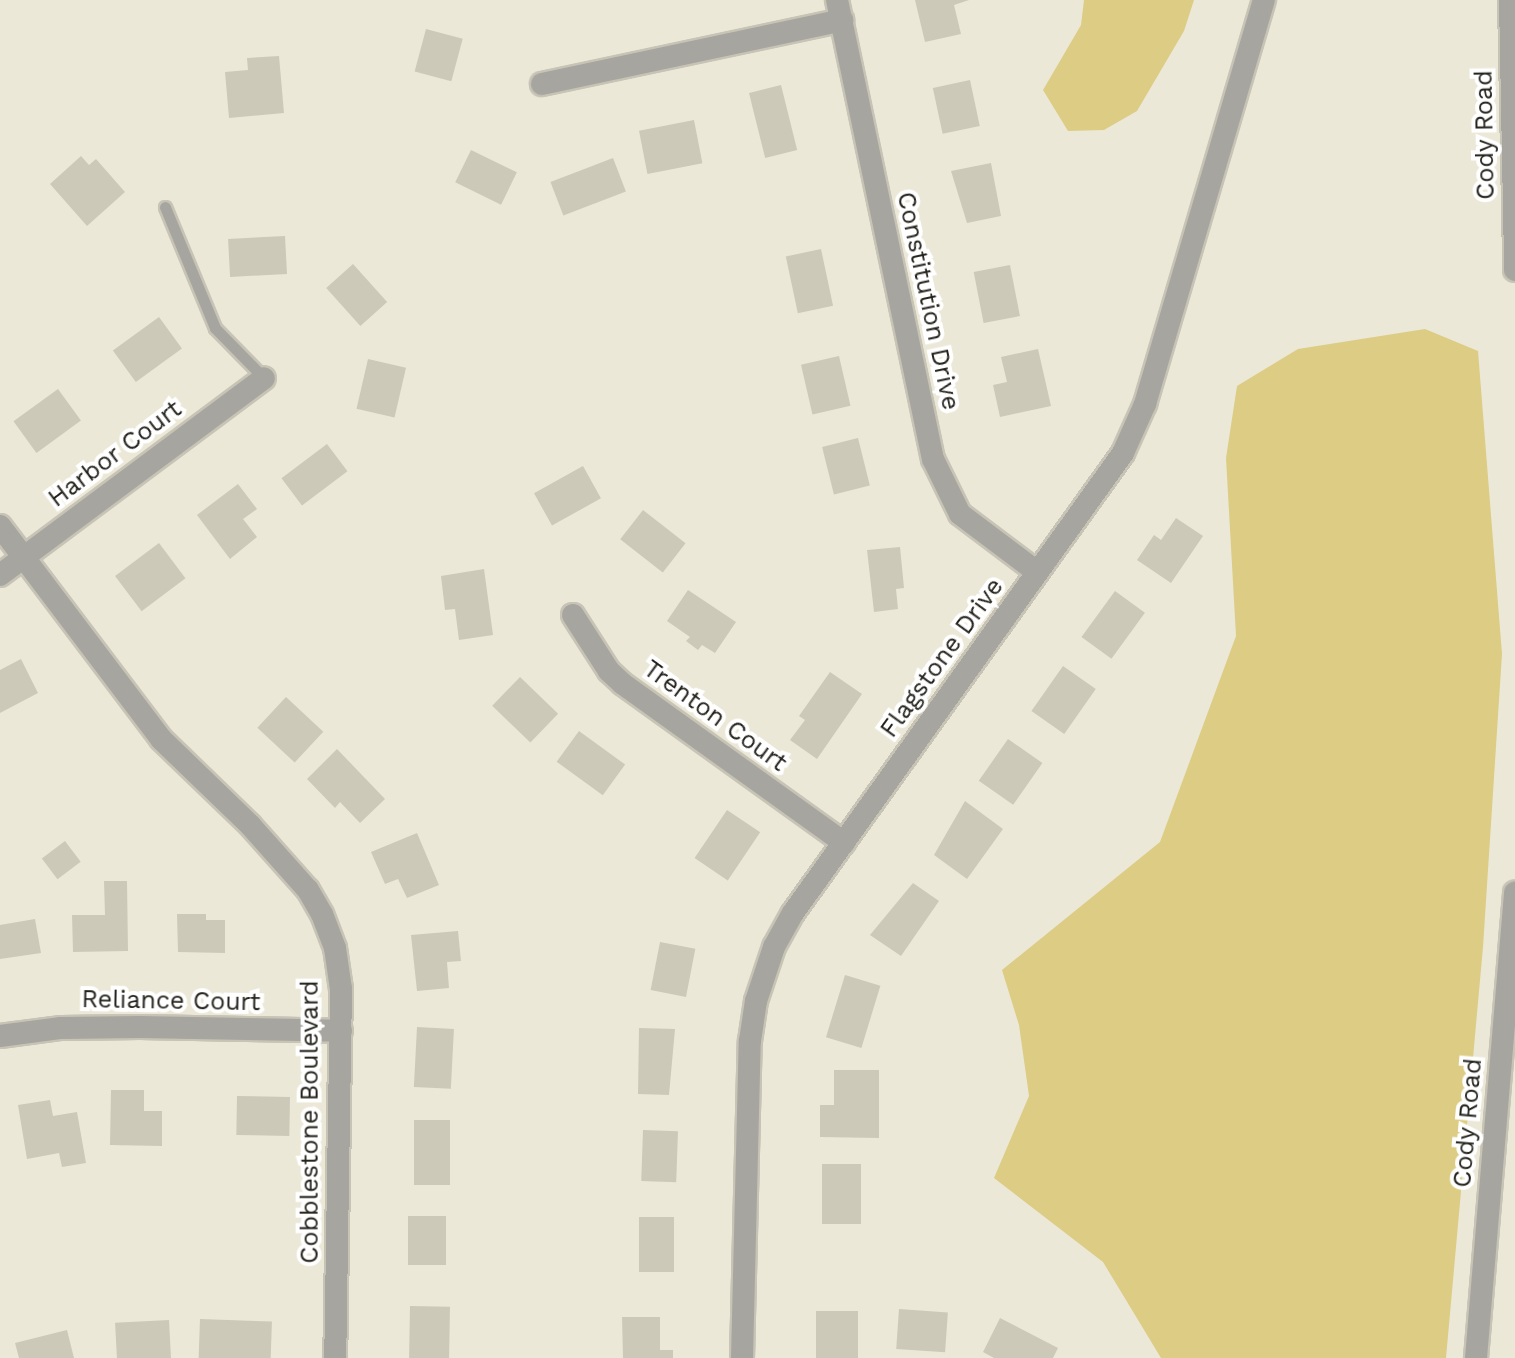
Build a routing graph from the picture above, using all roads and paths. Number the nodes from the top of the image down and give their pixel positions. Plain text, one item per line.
1 (1264, 0) edge
2 (1510, 0) edge
3 (840, 10) edge
4 (542, 84) dead end
5 (165, 207) dead end
6 (1515, 270) edge
7 (264, 378) joint
8 (0, 526) edge
9 (24, 557) junction
10 (1038, 572) junction
11 (0, 575) edge
12 (574, 615) dead end
13 (844, 843) junction
14 (1515, 893) edge
15 (341, 1031) junction
16 (0, 1036) edge
17 (335, 1358) edge
18 (742, 1358) edge
19 (1476, 1358) edge

1 - 10 street, Flagstone Drive
2 - 6 street, Cody Road
3 - 4 street
3 - 10 street, Constitution Drive
5 - 7 lane
7 - 9 street, Harbor Court
8 - 9 street, Cobblestone Boulevard
9 - 11 street, Harbor Court
9 - 15 street, Cobblestone Boulevard
10 - 13 street, Flagstone Drive
12 - 13 street, Trenton Court
13 - 18 street, Flagstone Drive
14 - 19 street, Cody Road
15 - 16 street, Reliance Court
15 - 17 street, Cobblestone Boulevard

